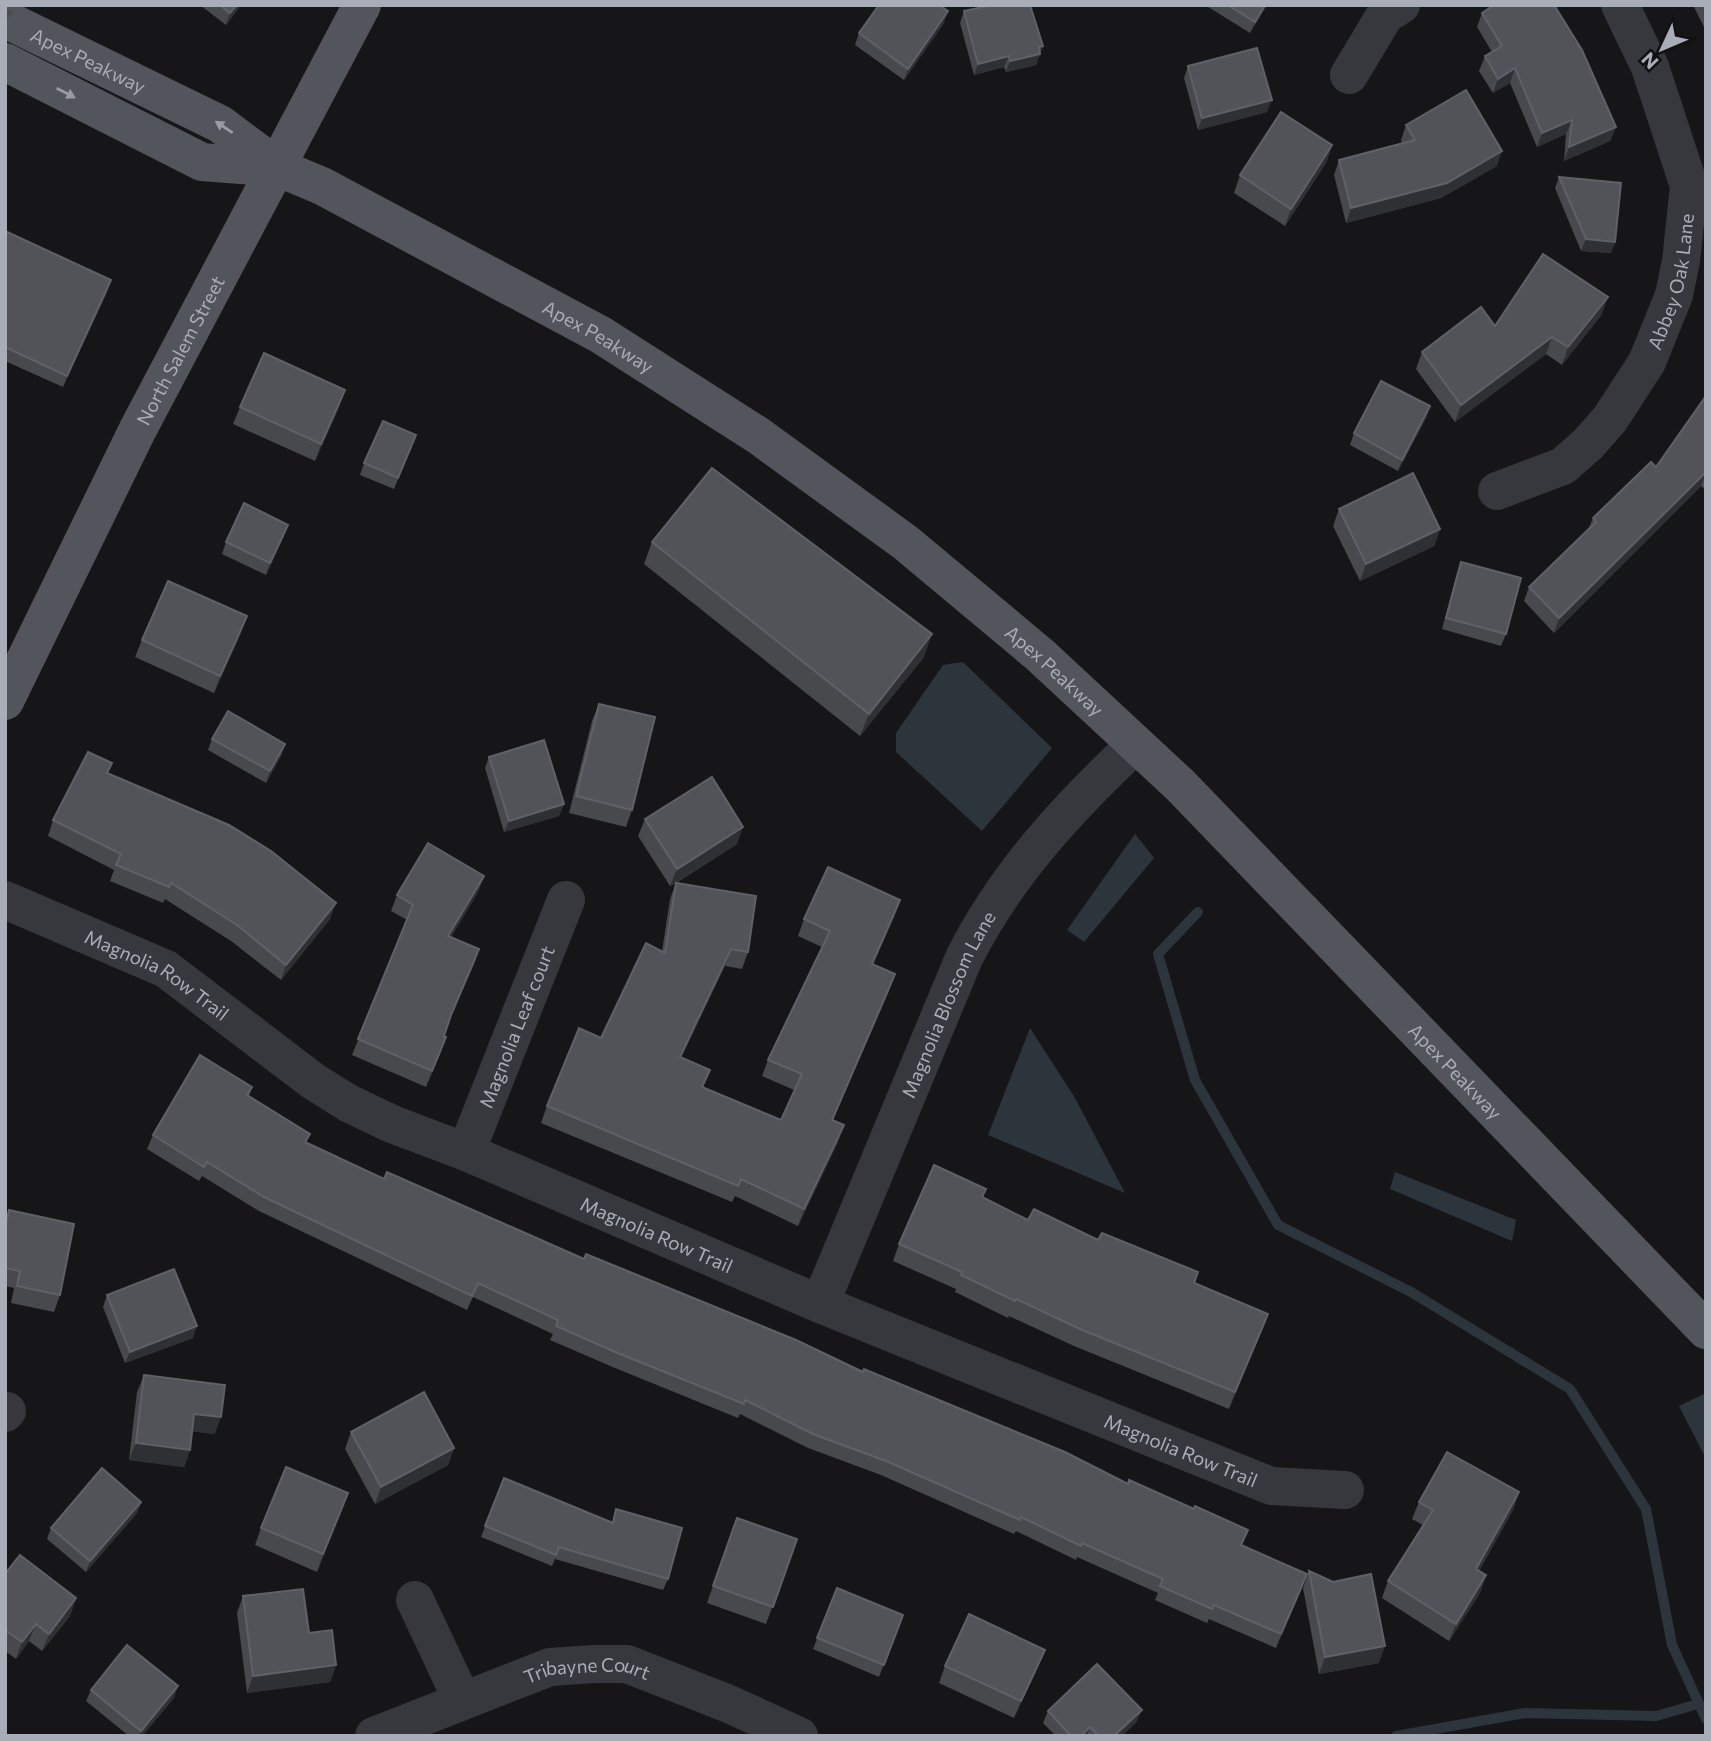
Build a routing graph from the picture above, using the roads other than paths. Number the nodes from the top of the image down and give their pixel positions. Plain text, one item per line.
1 (362, 5) edge
2 (1401, 5) edge
3 (1620, 5) edge
4 (5, 19) edge
5 (5, 62) edge
6 (1349, 75) dead end
7 (279, 168) junction
8 (1697, 186) edge
9 (1497, 491) dead end
10 (5, 701) edge
11 (1136, 744) junction
12 (5, 900) edge
13 (566, 900) dead end
14 (466, 1152) junction
15 (820, 1304) junction
16 (1706, 1330) edge
17 (1345, 1490) dead end
18 (415, 1600) dead end
19 (462, 1700) junction
20 (374, 1736) edge
21 (799, 1736) edge

1 - 7 main road, North Salem Street
2 - 6 street
3 - 8 street, Abbey Oak Lane
7 -> 4 main road, Apex Peakway
5 -> 7 main road, Apex Peakway
7 - 10 main road, North Salem Street
7 - 11 main road, Apex Peakway
8 - 9 street, Abbey Oak Lane
11 - 15 street, Magnolia Blossom Lane
11 - 16 main road, Apex Peakway
12 - 14 street, Magnolia Row Trail
13 - 14 street, Magnolia Leaf court
14 - 15 street, Magnolia Row Trail
15 - 17 street, Magnolia Row Trail
18 - 19 street
19 - 20 street, Tribayne Court
19 - 21 street, Tribayne Court

